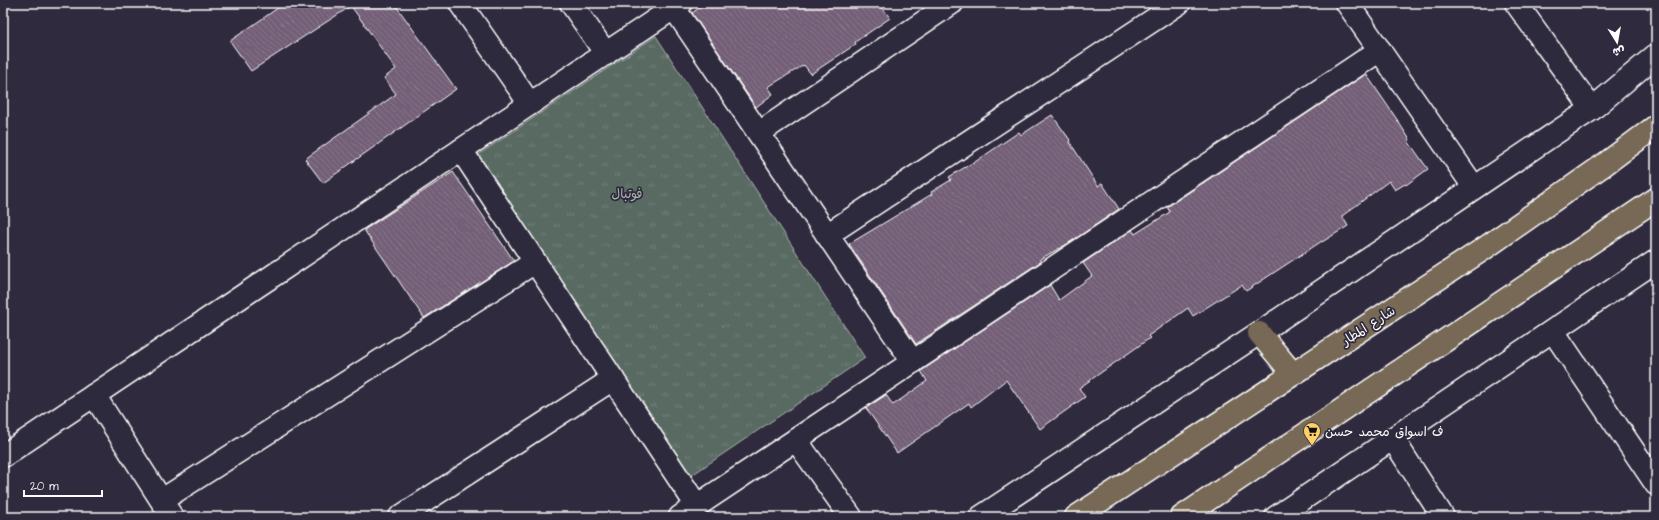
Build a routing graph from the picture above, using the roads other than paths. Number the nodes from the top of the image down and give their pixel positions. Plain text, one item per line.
1 (460, 3) edge
2 (572, 3) edge
3 (952, 3) edge
4 (1179, 3) edge
5 (1347, 3) edge
6 (1516, 3) edge
7 (678, 5) edge
8 (1380, 50) junction
9 (606, 54) junction
10 (1656, 55) edge
11 (530, 104) junction
12 (1592, 109) junction
13 (1656, 126) edge
14 (759, 133) junction
15 (461, 150) junction
16 (1474, 187) junction
17 (1656, 198) edge
18 (827, 235) junction
19 (1656, 261) edge
20 (535, 262) junction
21 (1553, 331) junction
22 (1259, 333) junction
23 (914, 362) junction
24 (1293, 374) junction
25 (613, 379) junction
26 (94, 395) junction
27 (1393, 439) junction
28 (796, 440) junction
29 (3, 456) edge
30 (1656, 484) edge
31 (167, 509) edge
32 (688, 511) edge
33 (400, 517) edge
34 (851, 517) edge
35 (982, 517) edge
36 (1076, 517) edge
37 (1182, 517) edge
38 (1276, 517) edge
39 (1443, 517) edge

1 - 11 street
2 - 9 street
3 - 14 street
4 - 18 street
5 - 8 street
6 - 12 street
7 - 9 street
7 - 14 street
8 - 16 street
8 - 23 street
9 - 11 street
10 - 12 street
11 - 15 street
12 - 16 street
13 - 24 main road, شارع المطار
14 - 18 street
15 - 20 street
15 - 26 street
16 - 22 street
17 - 37 main road
18 - 23 street
19 - 21 street
20 - 25 street
20 - 31 street
21 - 27 street
21 - 30 street
22 - 24 main road
22 - 35 street
23 - 28 street
24 - 36 main road, شارع المطار
25 - 32 street
25 - 33 street
26 - 29 street
26 - 31 street
27 - 38 street
27 - 39 street
28 - 32 street
28 - 34 street

